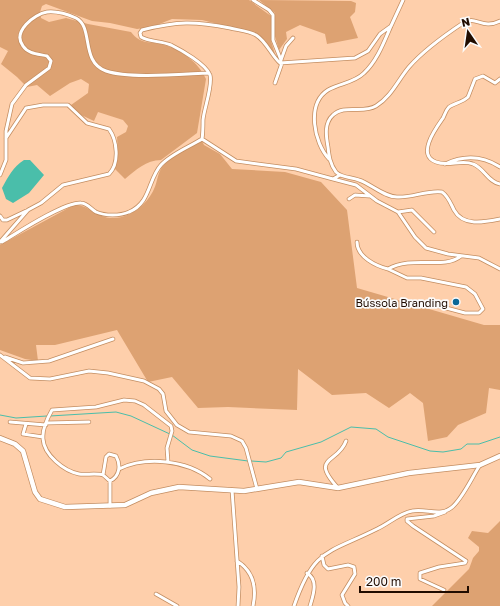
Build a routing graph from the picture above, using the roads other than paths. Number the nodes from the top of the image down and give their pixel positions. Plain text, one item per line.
1 (254, 0) edge
2 (403, 0) edge
3 (500, 21) edge
4 (391, 26) junction
5 (293, 38) dead end
6 (281, 62) junction
7 (209, 73) junction
8 (500, 79) edge
9 (275, 83) dead end
10 (6, 138) junction
11 (202, 139) junction
12 (329, 159) junction
13 (443, 164) junction
14 (500, 167) edge
15 (0, 175) edge
16 (340, 175) junction
17 (333, 179) junction
18 (500, 184) edge
19 (371, 197) junction
20 (349, 199) dead end
21 (28, 210) junction
22 (398, 212) junction
23 (0, 216) edge
24 (500, 219) edge
25 (434, 232) dead end
26 (0, 242) edge
27 (357, 242) dead end
28 (461, 256) junction
29 (388, 269) junction
30 (500, 269) edge
31 (431, 304) dead end
32 (113, 339) dead end
33 (2, 356) edge
34 (10, 422) dead end
35 (89, 422) dead end
36 (26, 424) junction
37 (46, 424) junction
38 (43, 437) junction
39 (0, 438) edge
40 (346, 441) dead end
41 (500, 456) edge
42 (168, 462) junction
43 (480, 465) junction
44 (119, 469) junction
45 (103, 475) junction
46 (210, 479) dead end
47 (110, 481) junction
48 (338, 488) junction
49 (232, 490) junction
50 (258, 490) junction
51 (110, 506) junction
52 (446, 510) junction
53 (322, 556) junction
54 (237, 561) junction
55 (307, 573) junction
56 (444, 590) dead end
57 (156, 594) dead end
58 (177, 606) edge
59 (238, 606) edge
60 (253, 606) edge
61 (294, 606) edge
62 (310, 606) edge
63 (348, 606) edge

1 - 6 street
2 - 4 street
3 - 12 street
4 - 6 street
4 - 12 street
5 - 6 street
6 - 7 street
6 - 9 street
7 - 10 street
7 - 11 street
8 - 13 street
10 - 15 street
10 - 21 street
11 - 17 street
11 - 26 street
12 - 16 street
13 - 14 street
13 - 18 street
16 - 17 street
16 - 24 street
17 - 19 street
19 - 20 street
19 - 22 street
21 - 23 street
21 - 26 street
22 - 25 street
22 - 28 street
27 - 29 street
28 - 29 street
28 - 30 street
29 - 31 street
32 - 33 street
33 - 50 street
34 - 36 street
35 - 37 street
36 - 37 street
36 - 38 street
37 - 38 street
37 - 42 street
38 - 45 street
39 - 51 street
40 - 48 street
41 - 43 street
42 - 44 street
42 - 46 street
43 - 48 street
43 - 52 street
44 - 45 street
44 - 47 street
45 - 47 street
47 - 51 street
48 - 50 street
49 - 50 street
49 - 51 street
49 - 54 street
52 - 53 street
52 - 56 street
53 - 55 street
53 - 63 street
54 - 59 street
54 - 60 street
55 - 61 street
55 - 62 street
57 - 58 street

